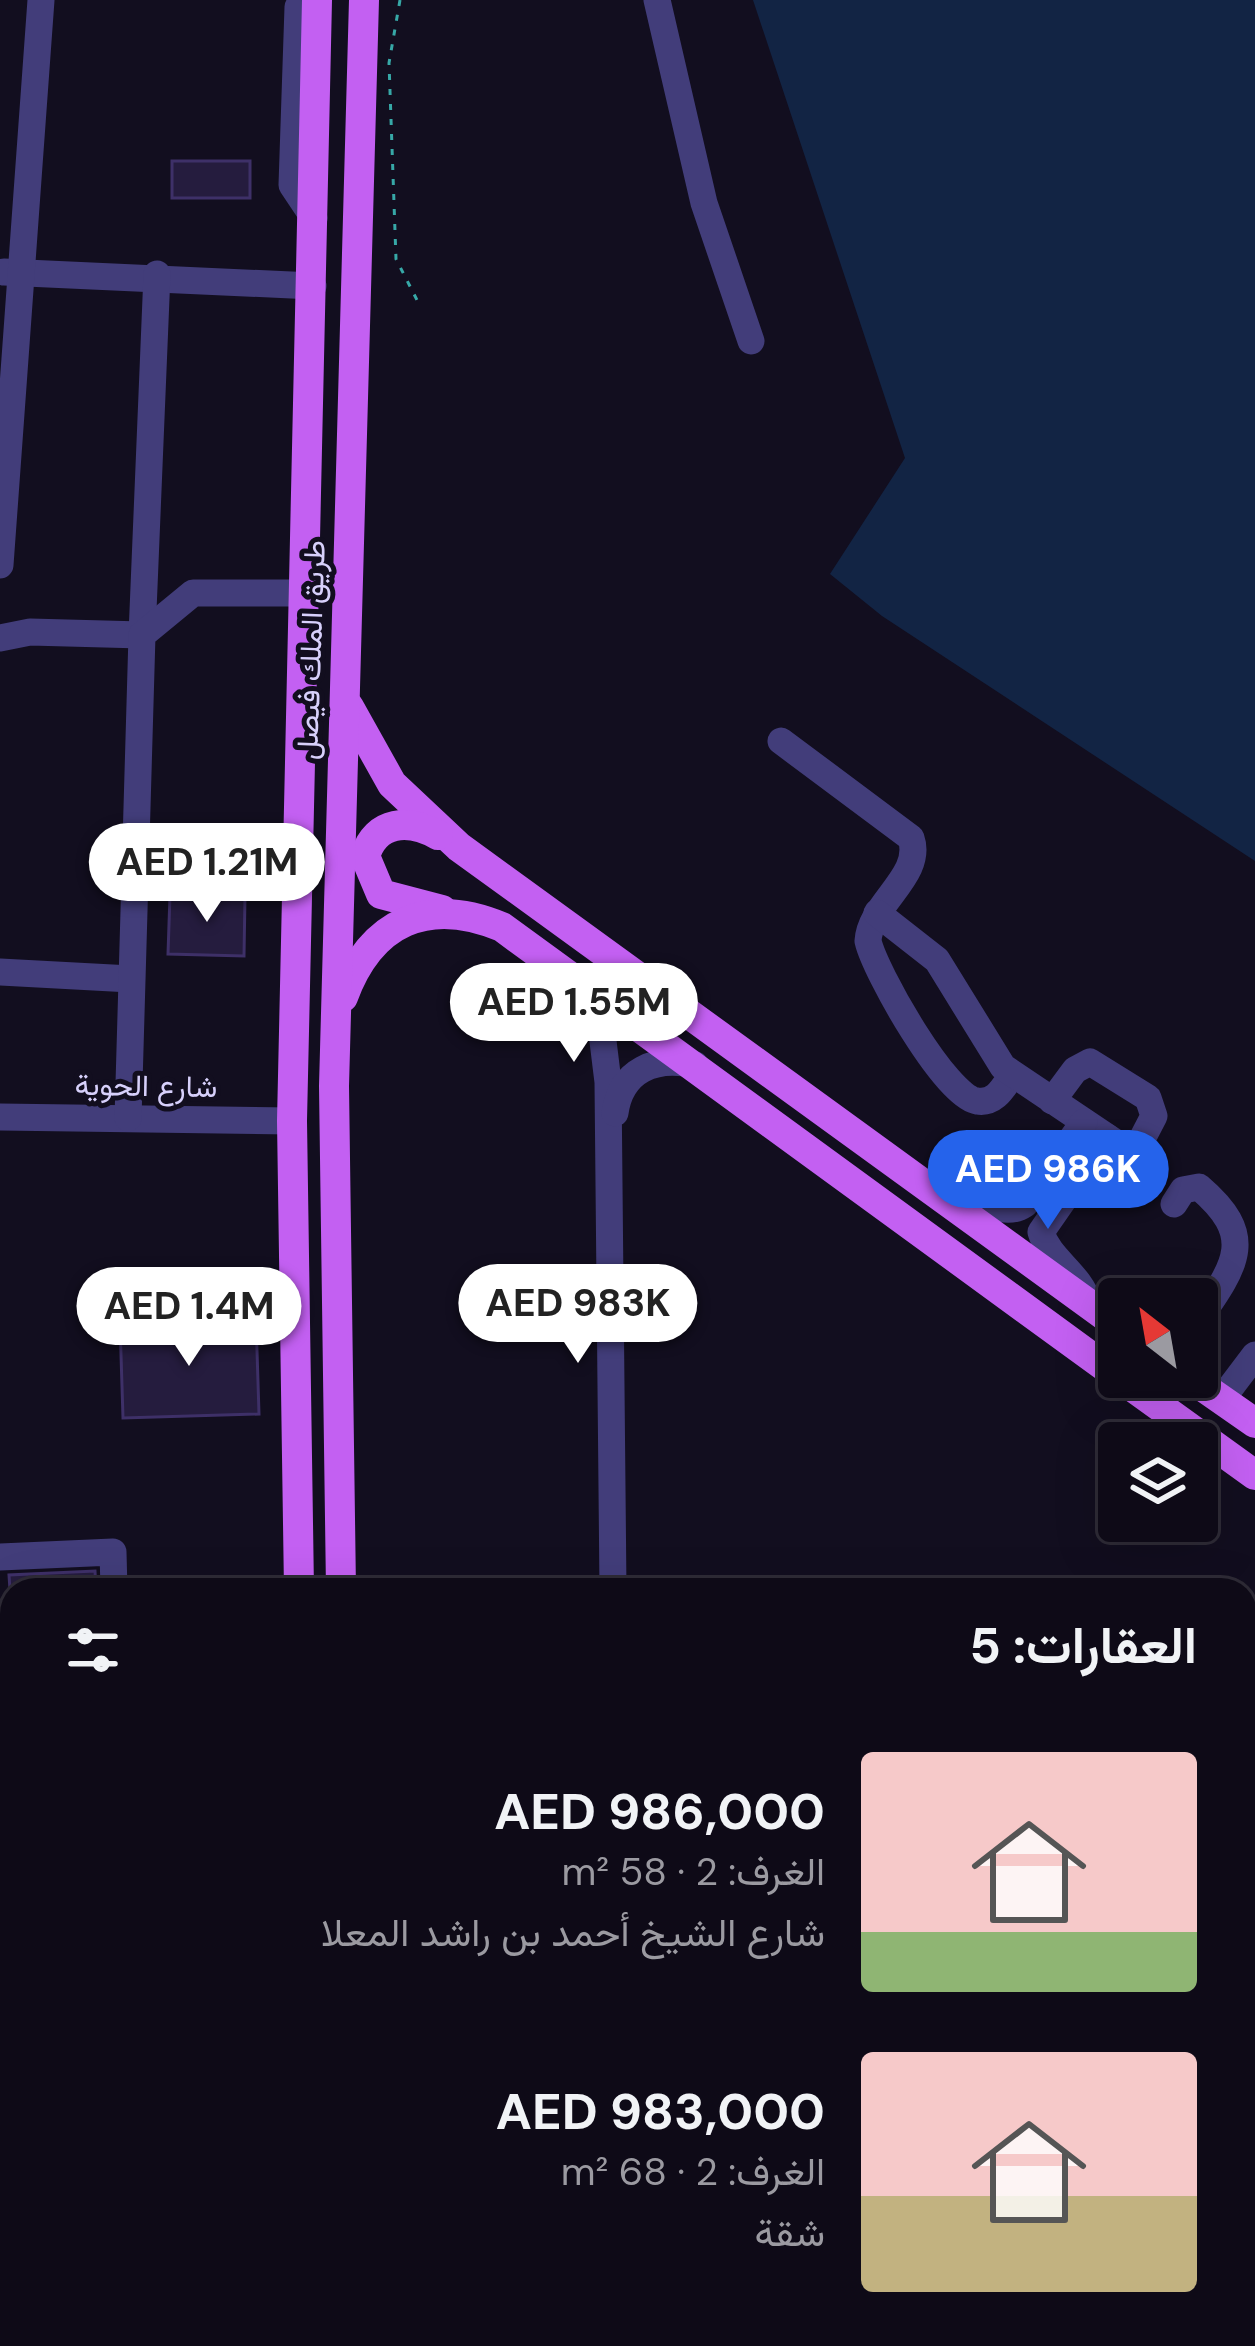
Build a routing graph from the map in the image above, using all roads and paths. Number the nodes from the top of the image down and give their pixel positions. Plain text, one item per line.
1 (41, 0) edge
2 (304, 0) edge
3 (317, 0) edge
4 (364, 0) edge
5 (400, 0) edge
6 (657, 0) edge
7 (314, 218) junction
8 (9, 272) edge
9 (157, 274) junction
10 (313, 286) junction
11 (418, 302) dead end
12 (751, 341) dead end
13 (2, 467) edge
14 (0, 565) edge
15 (305, 593) junction
16 (142, 635) junction
17 (0, 638) edge
18 (346, 700) junction
19 (782, 741) dead end
20 (459, 847) junction
21 (442, 910) junction
22 (877, 913) junction
23 (0, 972) edge
24 (574, 977) junction
25 (130, 979) junction
26 (336, 1015) junction
27 (695, 1065) junction
28 (1012, 1075) junction
29 (1052, 1101) junction
30 (0, 1117) edge
31 (128, 1118) junction
32 (292, 1121) junction
33 (1096, 1129) junction
34 (610, 1142) junction
35 (938, 1190) junction
36 (1174, 1204) dead end
37 (1218, 1292) edge
38 (1088, 1304) junction
39 (1098, 1311) edge
40 (1255, 1354) edge
41 (1098, 1362) edge
42 (1148, 1398) edge
43 (1218, 1398) edge
44 (1221, 1400) junction
45 (1255, 1423) edge
46 (1255, 1475) edge
47 (0, 1557) edge
48 (114, 1578) edge
49 (299, 1578) edge
50 (340, 1578) edge
51 (613, 1578) edge

1 - 8 street
2 - 7 street
3 - 7 main road, طريق الملك فيصل
4 - 18 main road, طريق الملك فيصل
5 - 11 path
6 - 12 street
7 - 10 main road, طريق الملك فيصل
8 - 9 street
8 - 13 street
9 - 10 street
9 - 16 street
10 - 15 main road, طريق الملك فيصل
13 - 14 street
15 - 16 street
15 - 32 main road, طريق الملك فيصل
16 - 17 street
16 - 25 street
18 - 20 main road
18 - 26 main road, طريق الملك فيصل
19 - 22 street
20 - 21 main road
20 - 35 main road
21 - 24 main road
21 - 26 main road
22 - 28 street
22 - 28 street
23 - 25 street
24 - 27 main road
24 - 34 street
25 - 31 street
26 - 50 main road, طريق الملك فيصل
27 - 34 street
27 - 41 main road
28 - 29 street
29 - 33 street
29 - 33 street
30 - 31 street, شارع الحوية
31 - 32 street, شارع الحوية
32 - 49 main road, طريق الملك فيصل
33 - 35 street
33 - 38 street
34 - 51 street
35 - 38 main road
36 - 37 street
38 - 39 main road
40 - 44 street
42 - 46 main road
43 - 44 main road
44 - 45 main road
47 - 48 street

